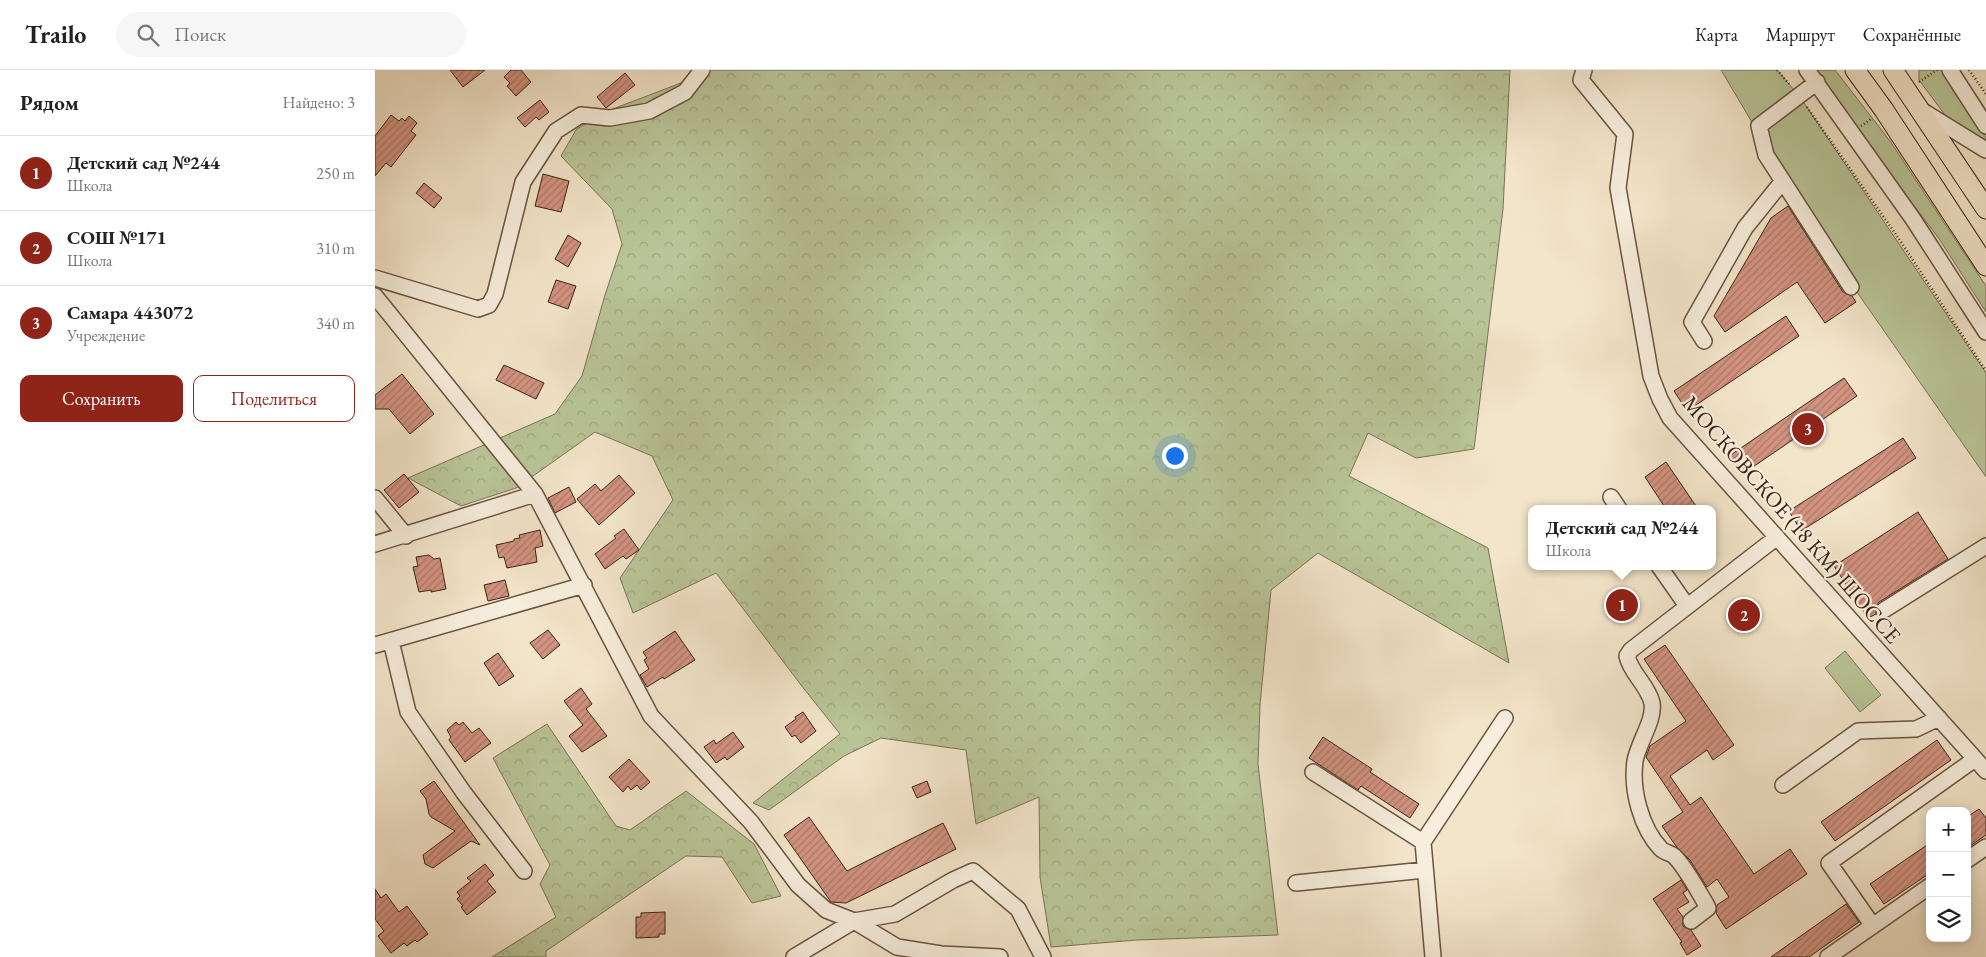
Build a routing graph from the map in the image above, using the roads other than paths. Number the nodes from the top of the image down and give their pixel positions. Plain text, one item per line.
1 (702, 70) edge
2 (1584, 70) edge
3 (1807, 70) edge
4 (1893, 70) edge
5 (1950, 70) edge
6 (1861, 72) edge
7 (1817, 82) junction
8 (1921, 110) junction
9 (1986, 126) edge
10 (1986, 150) edge
11 (1782, 182) junction
12 (1986, 209) edge
13 (1986, 266) edge
14 (375, 278) edge
15 (1851, 287) dead end
16 (375, 296) edge
17 (1986, 332) edge
18 (1704, 341) dead end
19 (535, 494) junction
20 (375, 498) edge
21 (406, 536) junction
22 (1777, 537) junction
23 (375, 544) edge
24 (1986, 546) edge
25 (1662, 570) edge
26 (584, 586) junction
27 (1687, 606) junction
28 (1884, 610) dead end
29 (391, 641) junction
30 (375, 645) edge
31 (1505, 718) dead end
32 (1939, 718) junction
33 (1975, 759) junction
34 (1986, 771) edge
35 (1313, 772) dead end
36 (1783, 785) dead end
37 (1423, 842) junction
38 (1986, 847) edge
39 (1971, 857) edge
40 (1425, 870) junction
41 (524, 871) dead end
42 (1296, 883) dead end
43 (1926, 889) edge
44 (854, 921) junction
45 (1691, 921) dead end
46 (1873, 926) junction
47 (794, 957) edge
48 (1000, 957) edge
49 (1043, 957) edge
50 (1433, 957) edge
51 (1827, 957) edge

1 - 14 street
2 - 22 street, МОСКОВСКОЕ (18 КМ) ШОССЕ
3 - 7 street
4 - 8 main road
5 - 9 street
6 - 13 main road
7 - 11 street
7 - 17 street
8 - 10 street
8 - 12 main road
11 - 15 street
11 - 18 street
16 - 19 street
19 - 21 street
19 - 26 street
20 - 21 street
21 - 23 street
22 - 27 street
22 - 32 street, МОСКОВСКОЕ (18 КМ) ШОССЕ
24 - 28 street
25 - 27 street
26 - 29 street
26 - 44 street
27 - 45 street
29 - 30 street
29 - 41 street
31 - 37 street
32 - 33 street, МОСКОВСКОЕ (18 КМ) ШОССЕ
32 - 36 street
33 - 34 street, МОСКОВСКОЕ (18 КМ) ШОССЕ
33 - 46 street
35 - 37 street
37 - 40 street
38 - 39 street
40 - 42 street
40 - 50 street
43 - 46 street
44 - 47 street
44 - 48 street
44 - 49 street
46 - 51 street

